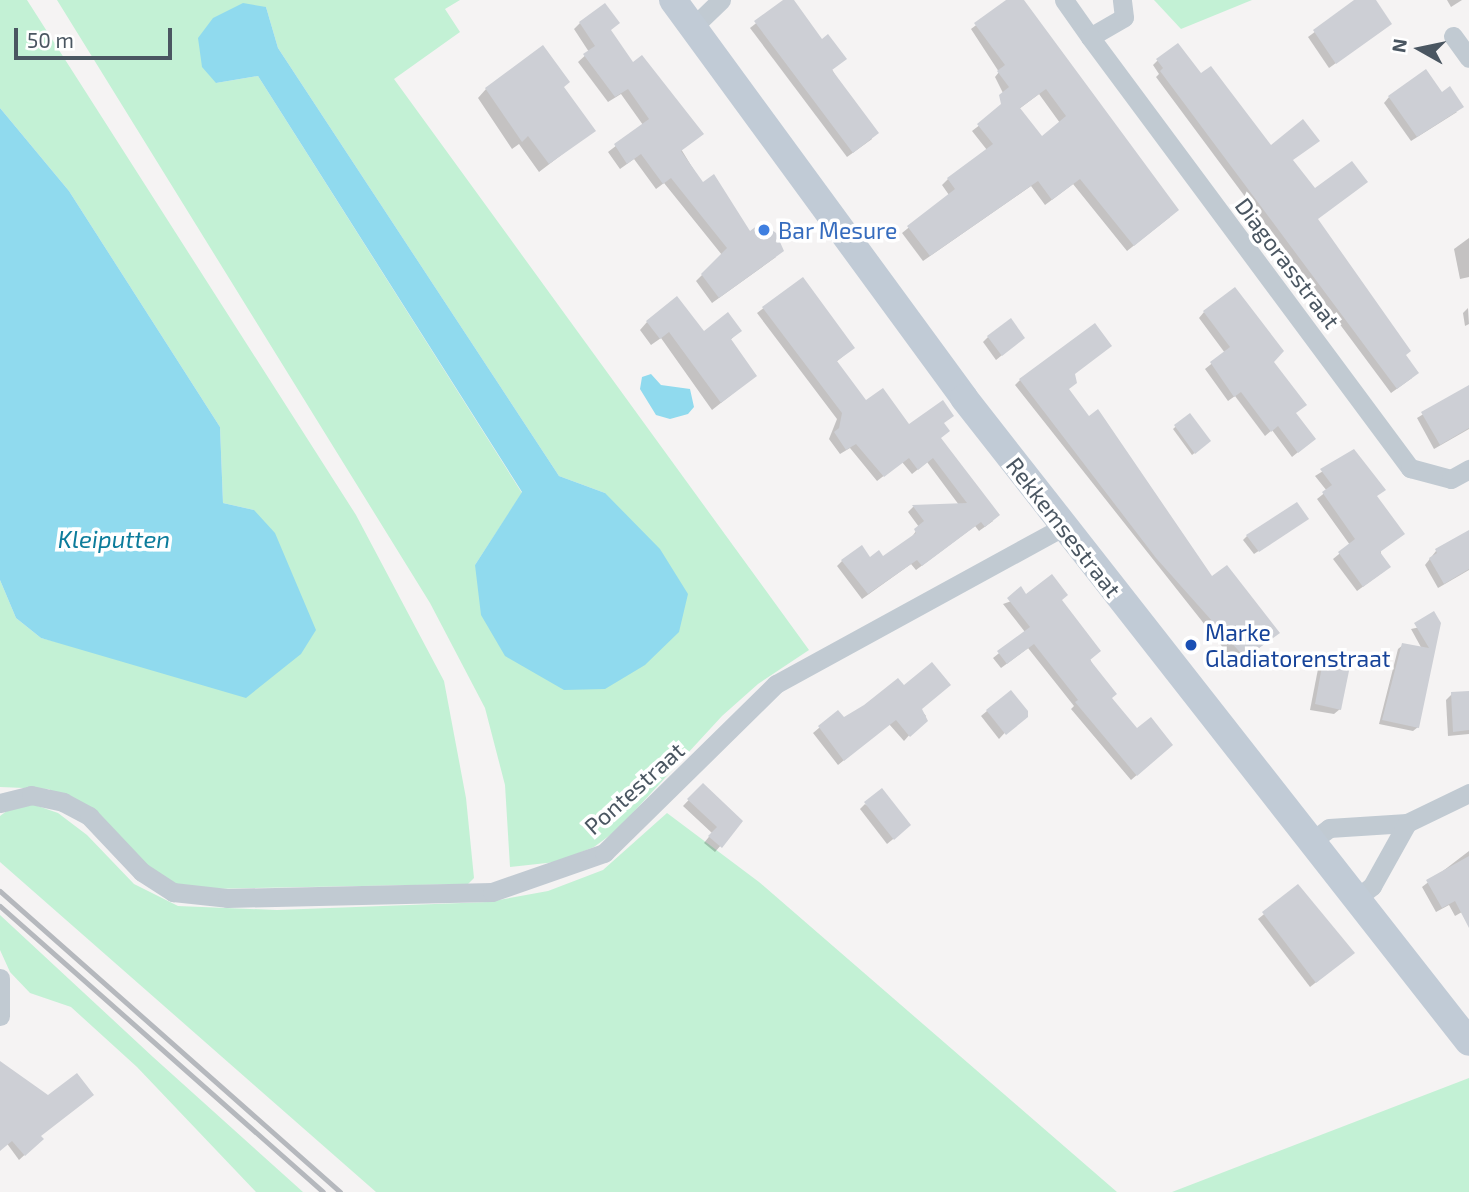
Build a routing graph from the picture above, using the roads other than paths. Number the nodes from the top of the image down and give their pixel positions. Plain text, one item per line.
1 (721, 0) edge
2 (1064, 0) edge
3 (1122, 0) edge
4 (686, 9) edge
5 (1453, 36) dead end
6 (1090, 37) junction
7 (1469, 58) edge
8 (1469, 469) edge
9 (1063, 527) junction
10 (1469, 793) edge
11 (0, 803) edge
12 (1407, 823) junction
13 (1312, 841) junction
14 (1358, 897) junction
15 (0, 978) edge
16 (0, 1016) edge
17 (1469, 1042) edge

1 - 4 street
2 - 6 street, Diagorasstraat
3 - 6 street
4 - 9 street, Rekkemsestraat
5 - 7 street
6 - 8 street, Diagorasstraat
9 - 11 street, Pontestraat
9 - 13 street, Rekkemsestraat
10 - 12 street
12 - 13 street
12 - 14 street
13 - 14 street, Rekkemsestraat
14 - 17 street, Rekkemsestraat
15 - 16 street

